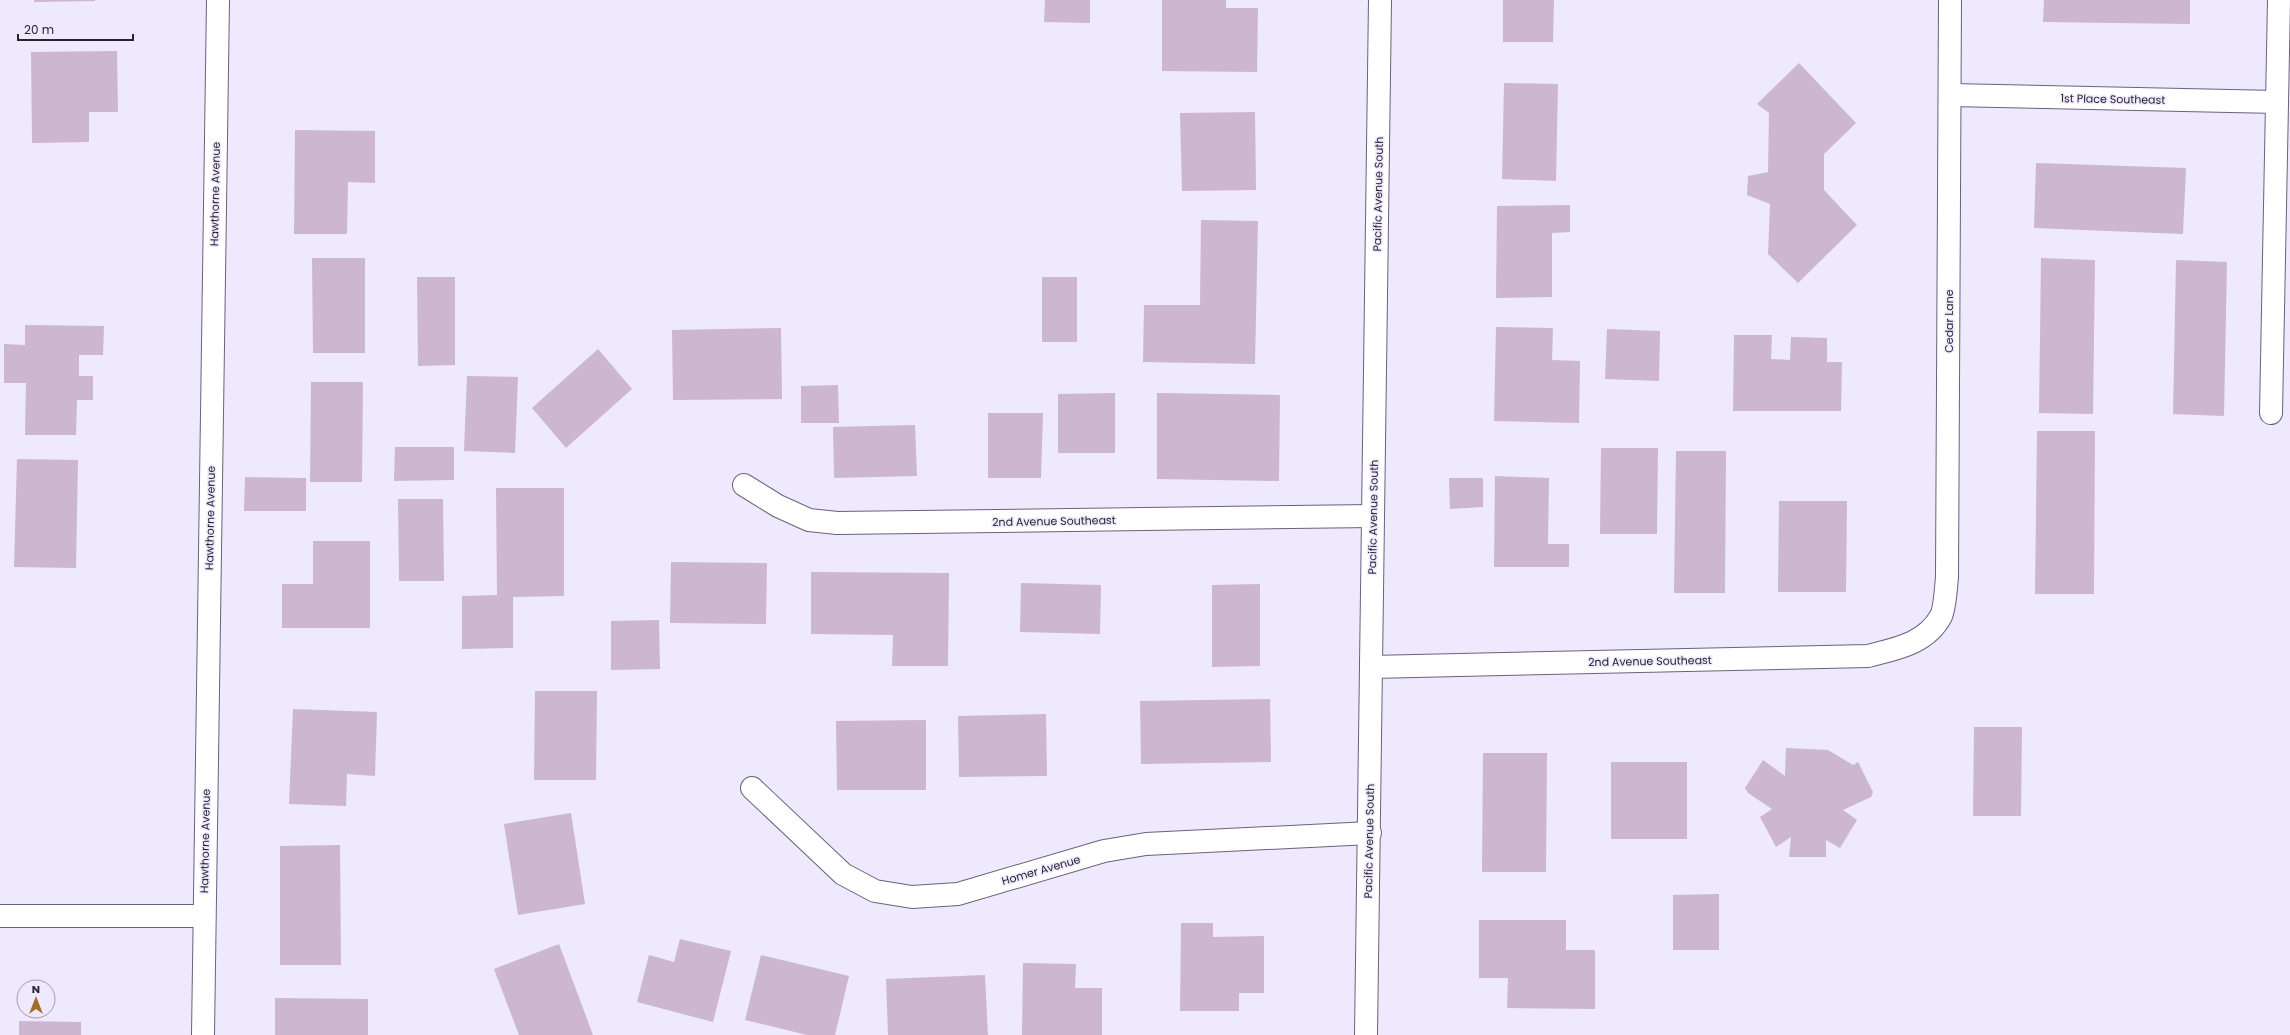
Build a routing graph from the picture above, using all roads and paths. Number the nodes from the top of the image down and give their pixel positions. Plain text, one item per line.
1 (218, 0) edge
2 (1380, 0) edge
3 (1950, 0) edge
4 (2279, 0) edge
5 (1950, 95) junction
6 (2277, 102) junction
7 (2272, 413) dead end
8 (744, 485) dead end
9 (1373, 516) junction
10 (1924, 636) joint
11 (1371, 667) junction
12 (752, 788) dead end
13 (1370, 833) junction
14 (0, 916) edge
15 (204, 916) junction
16 (202, 1035) edge
17 (1366, 1035) edge

1 - 15 street, Hawthorne Avenue
2 - 9 street, Pacific Avenue South
3 - 5 street, Cedar Lane
4 - 6 street
5 - 6 street, 1st Place Southeast
5 - 10 street, Cedar Lane
6 - 7 street
8 - 9 street, 2nd Avenue Southeast
9 - 11 street, Pacific Avenue South
10 - 11 street, 2nd Avenue Southeast
11 - 13 street, Pacific Avenue South
12 - 13 street, Homer Avenue
13 - 17 street, Pacific Avenue South
14 - 15 street
15 - 16 street, Hawthorne Avenue

